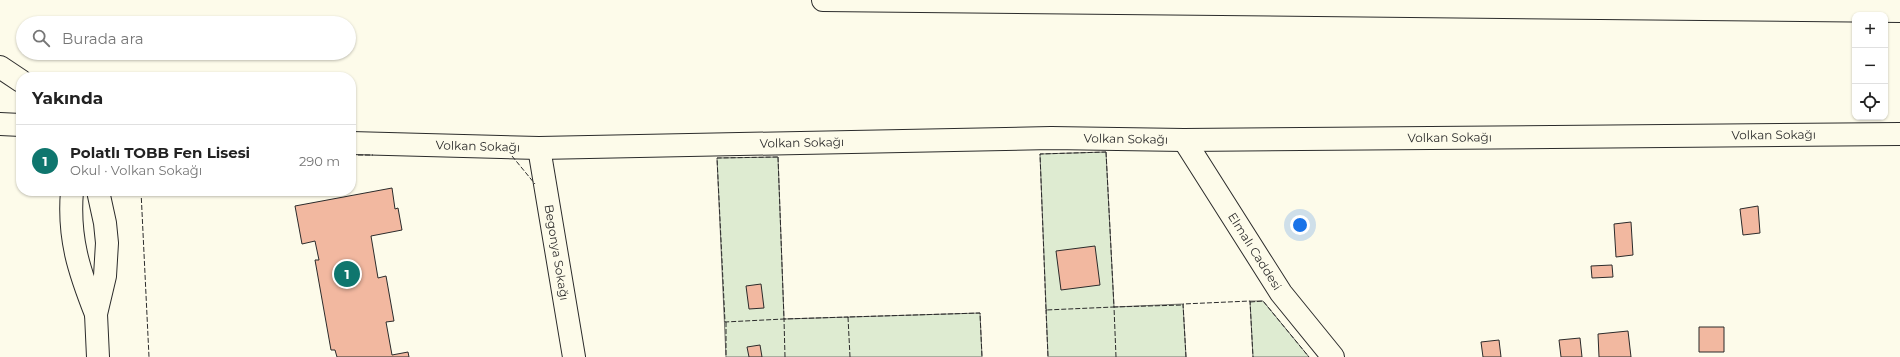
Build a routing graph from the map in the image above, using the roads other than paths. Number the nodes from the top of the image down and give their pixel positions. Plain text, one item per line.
1 (823, 0) edge
2 (1900, 11) edge
3 (0, 67) edge
4 (16, 78) edge
5 (0, 124) edge
6 (16, 125) edge
7 (1900, 134) edge
8 (1184, 140) junction
9 (356, 143) edge
10 (539, 148) junction
11 (72, 196) edge
12 (99, 196) edge
13 (96, 314) junction
14 (98, 357) edge
15 (574, 357) edge
16 (1333, 357) edge

1 - 2 street
3 - 4 street
5 - 6 street
7 - 8 street, Volkan Sokağı
8 - 10 street, Volkan Sokağı
8 - 16 street, Elmalı Caddesi
9 - 10 street, Volkan Sokağı
10 - 15 street, Begonya Sokağı
11 - 13 street
12 - 13 street
13 - 14 street

